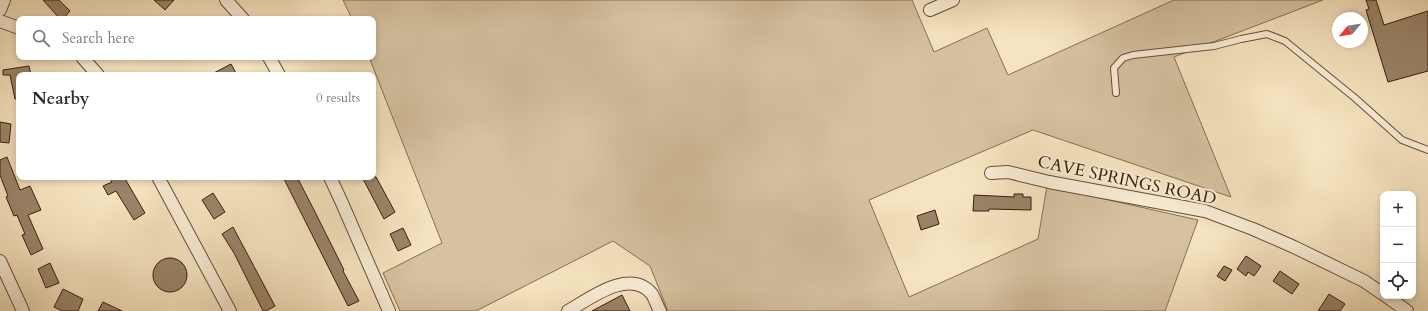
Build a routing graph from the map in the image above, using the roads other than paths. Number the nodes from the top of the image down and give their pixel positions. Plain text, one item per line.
1 (4, 0) edge
2 (226, 0) edge
3 (953, 0) edge
4 (0, 10) edge
5 (930, 10) dead end
6 (240, 16) edge
7 (0, 21) edge
8 (16, 27) edge
9 (85, 60) edge
10 (271, 60) edge
11 (95, 72) edge
12 (278, 72) edge
13 (1116, 93) dead end
14 (1428, 150) edge
15 (991, 173) dead end
16 (160, 180) edge
17 (331, 180) edge
18 (0, 261) edge
19 (1380, 292) edge
20 (1390, 299) edge
21 (23, 311) edge
22 (230, 311) edge
23 (389, 311) edge
24 (568, 311) edge
25 (660, 311) edge
26 (1406, 311) edge

1 - 4 street
2 - 6 street
3 - 5 street
7 - 8 street
9 - 11 street
10 - 12 street
13 - 14 lane
15 - 19 street, CAVE SPRINGS ROAD
16 - 22 street
17 - 23 street
18 - 21 street
20 - 26 street
24 - 25 street

